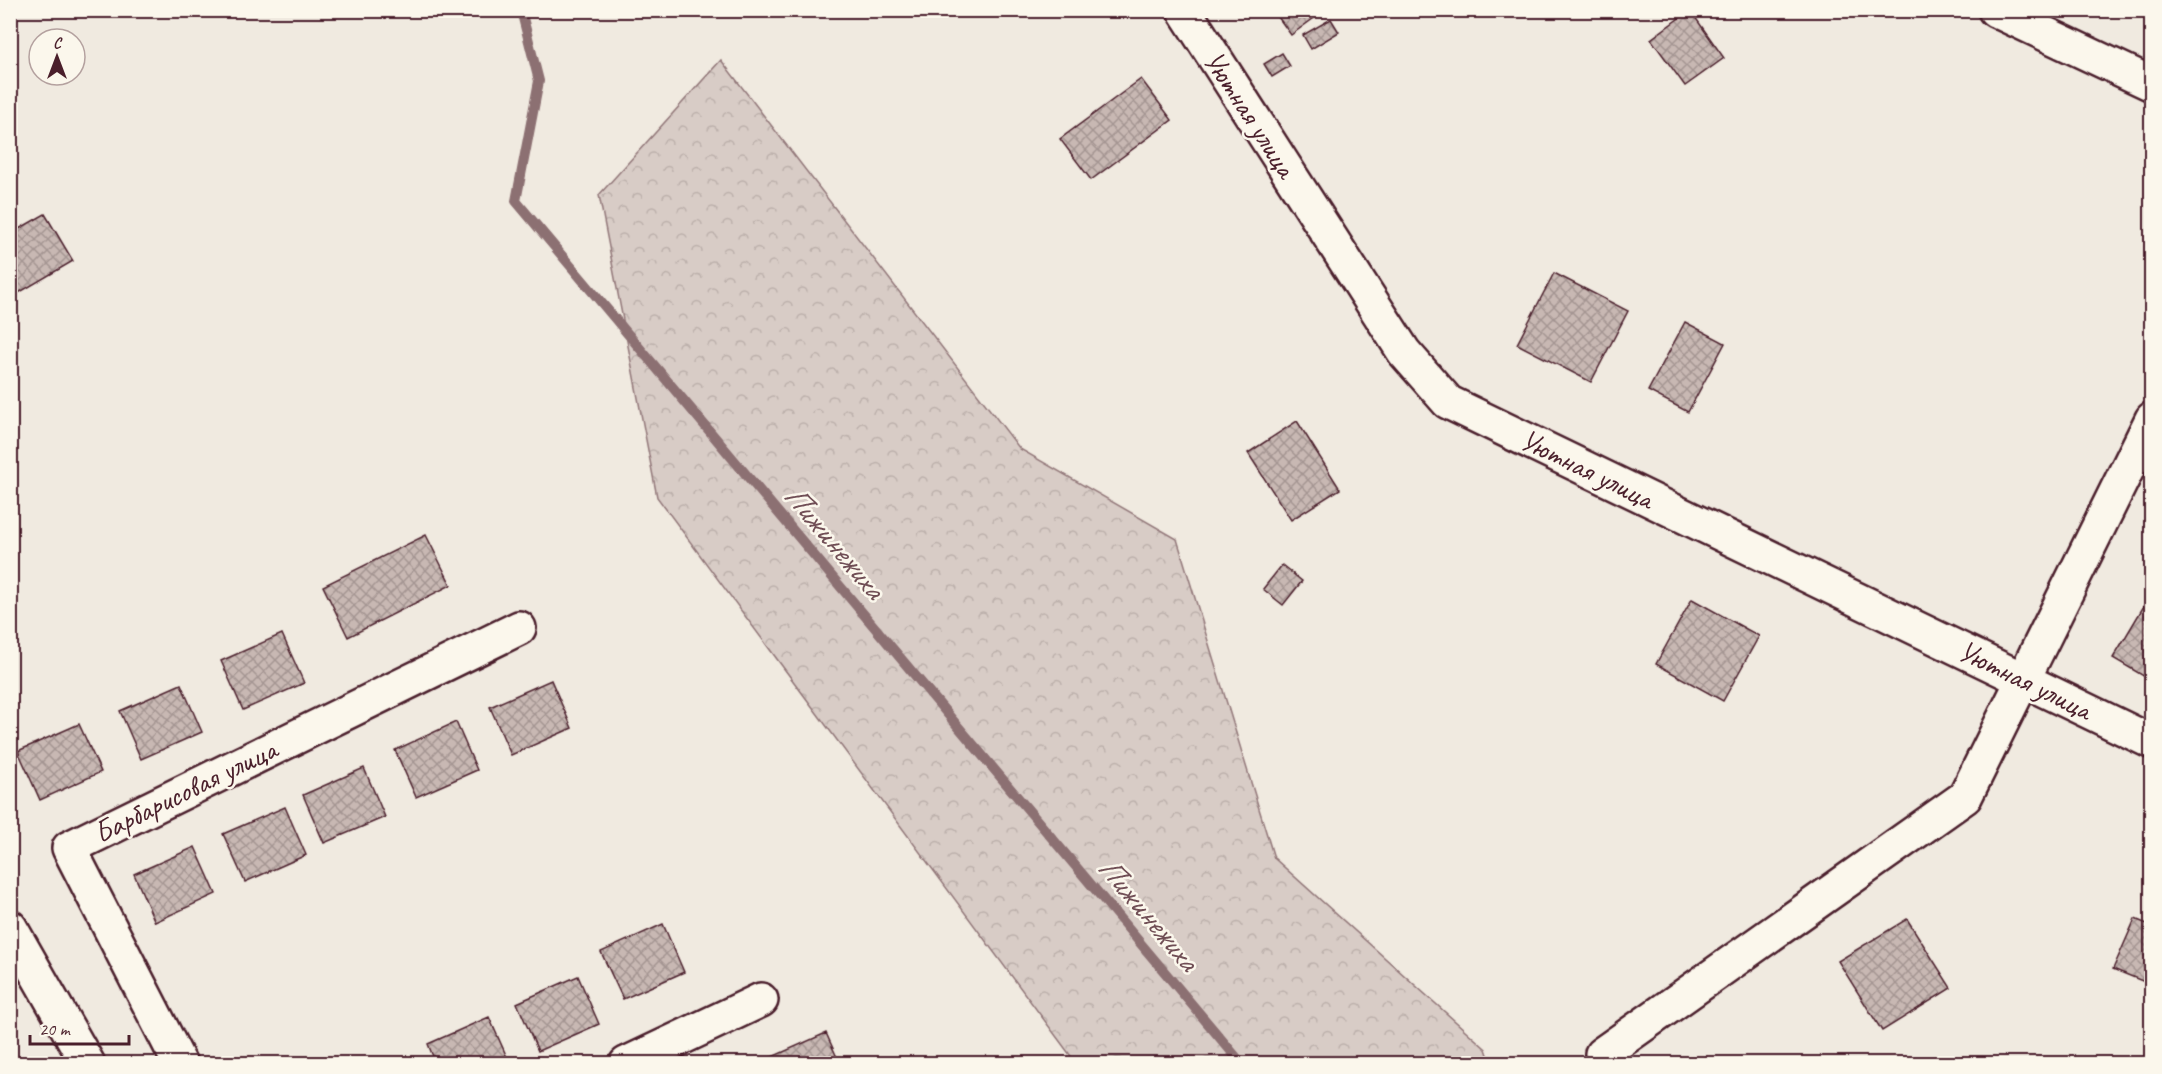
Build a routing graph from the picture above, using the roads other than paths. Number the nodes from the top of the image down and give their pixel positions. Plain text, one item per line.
1 (1184, 10) edge
2 (1995, 10) edge
3 (2151, 84) edge
4 (2151, 419) edge
5 (519, 628) dead end
6 (2025, 679) junction
7 (2151, 742) edge
8 (10, 927) edge
9 (761, 1000) dead end
10 (88, 1064) edge
11 (180, 1064) edge
12 (626, 1064) edge
13 (1608, 1064) edge

1 - 6 street, Уютная улица
2 - 3 street
4 - 6 street
5 - 11 street, Барбарисовая улица
6 - 7 street, Уютная улица
6 - 13 street
8 - 10 street
9 - 12 street

